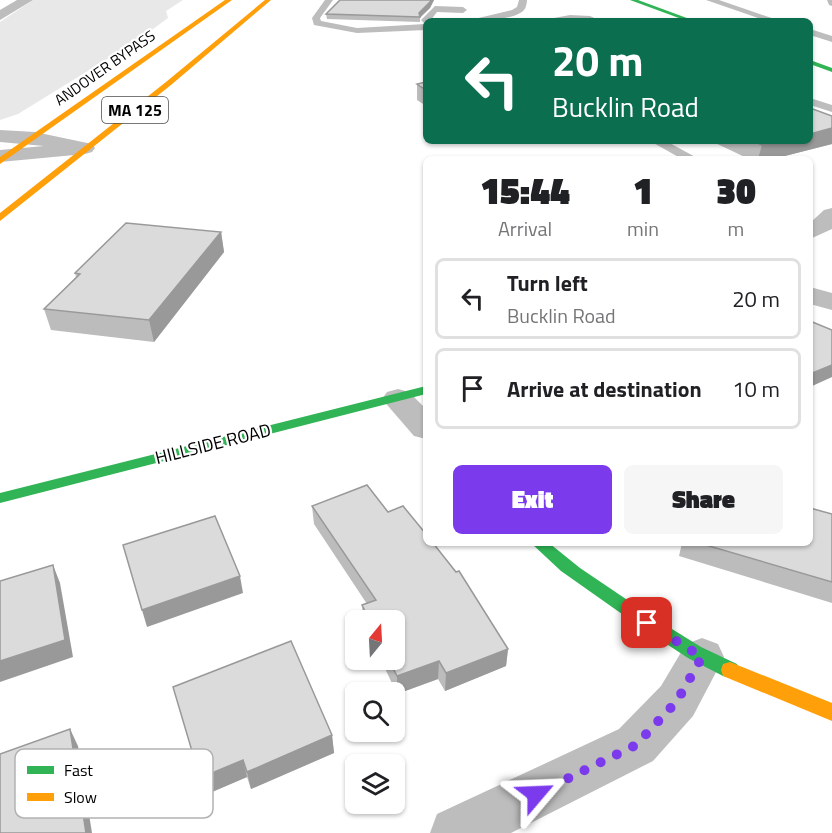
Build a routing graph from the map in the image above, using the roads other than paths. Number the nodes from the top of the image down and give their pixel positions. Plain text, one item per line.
1 (26, 0) edge
2 (229, 0) edge
3 (268, 0) edge
4 (329, 0) edge
5 (523, 0) edge
6 (633, 0) edge
7 (710, 0) edge
8 (459, 15) dead end
9 (0, 16) edge
10 (426, 18) edge
11 (485, 18) edge
12 (560, 18) edge
13 (589, 18) edge
14 (684, 18) edge
15 (767, 18) edge
16 (423, 27) edge
17 (813, 33) edge
18 (832, 39) edge
19 (832, 47) edge
20 (821, 48) dead end
21 (813, 63) edge
22 (832, 70) edge
23 (813, 102) edge
24 (832, 109) edge
25 (0, 136) edge
26 (35, 138) junction
27 (662, 144) edge
28 (85, 148) junction
29 (686, 156) edge
30 (3, 158) edge
31 (0, 218) edge
32 (813, 296) edge
33 (832, 302) edge
34 (412, 394) edge
35 (423, 421) edge
36 (0, 498) edge
37 (542, 546) edge
38 (702, 657) junction
39 (832, 712) edge
40 (456, 833) edge

1 - 9 street
2 - 26 main road, ANDOVER BYPASS / MA 125
3 - 28 main road, MA 125
4 - 16 lane
5 - 11 lane
6 - 14 main road
7 - 15 lane
8 - 10 lane
12 - 13 lane
17 - 18 lane
19 - 20 lane
21 - 22 main road
23 - 24 lane
25 - 26 street
26 - 28 street
26 - 30 main road, ANDOVER BYPASS / MA 125
27 - 29 lane
28 - 30 street
28 - 31 main road, MA 125
32 - 33 street
34 - 35 street
34 - 36 main road, HILLSIDE ROAD
37 - 38 main road
38 - 39 main road
38 - 40 street

